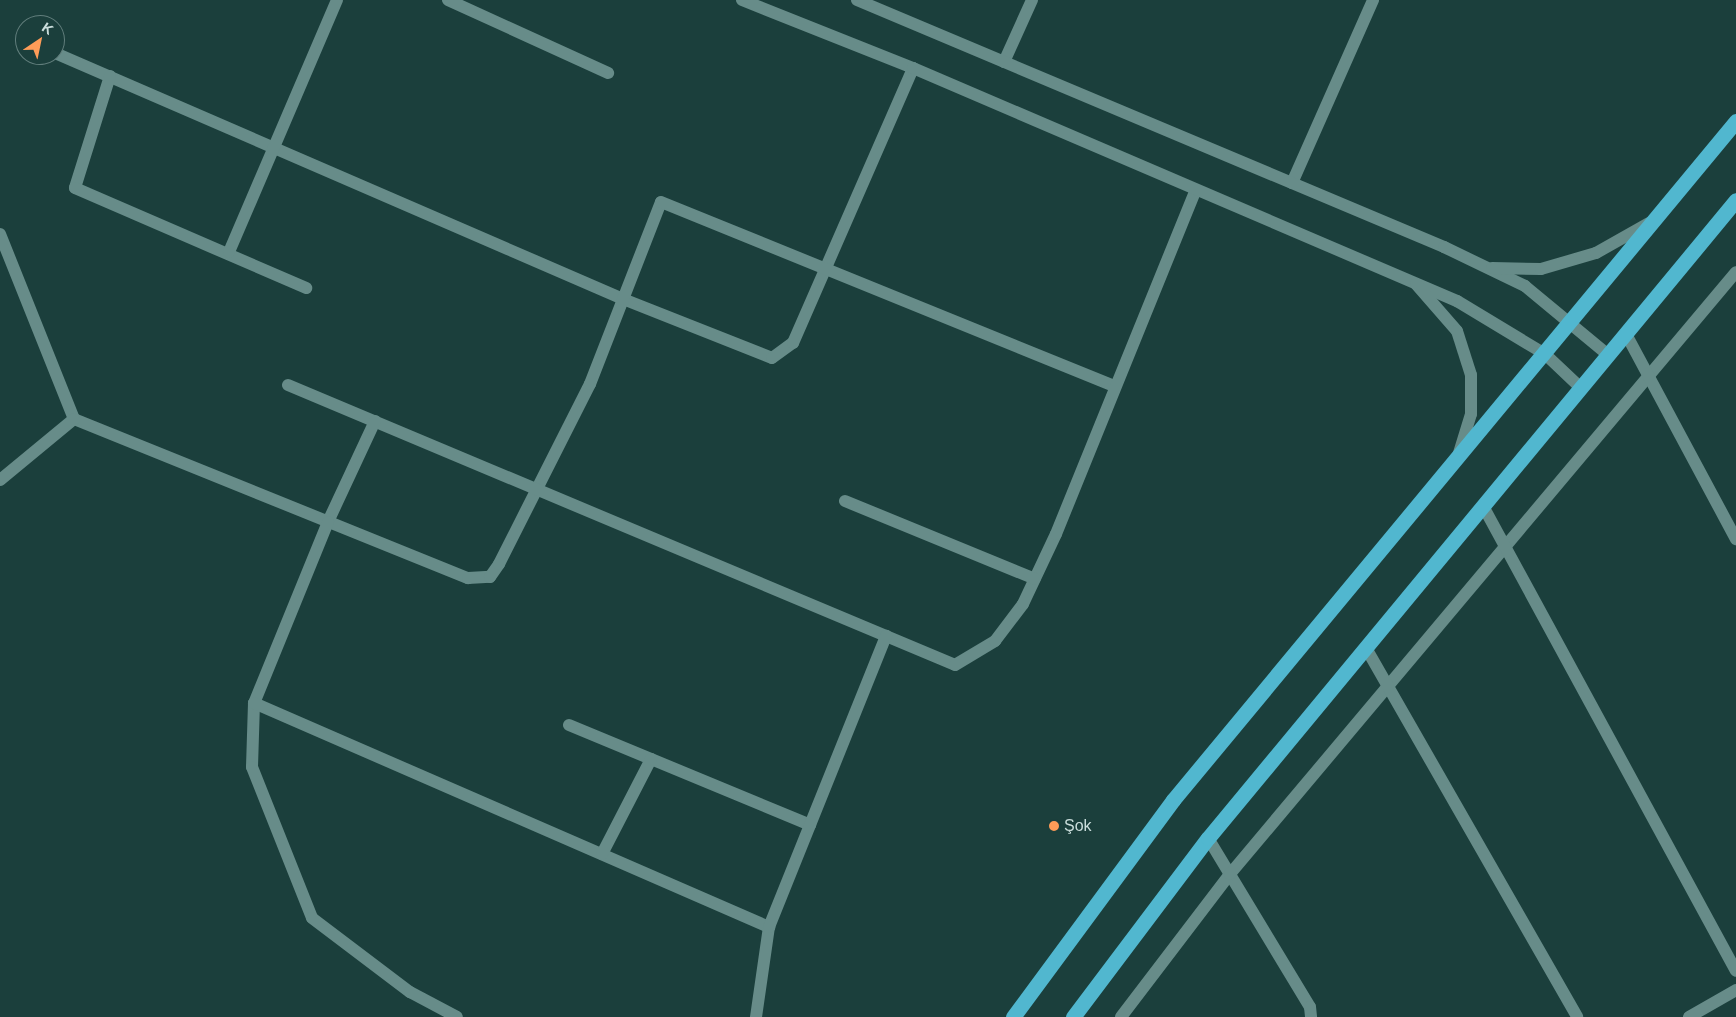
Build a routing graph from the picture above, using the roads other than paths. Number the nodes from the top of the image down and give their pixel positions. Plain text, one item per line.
1 (337, 0) edge
2 (448, 0) edge
3 (742, 0) edge
4 (857, 0) edge
5 (1032, 0) edge
6 (1373, 0) edge
7 (65, 57) edge
8 (1004, 62) junction
9 (913, 68) junction
10 (608, 73) dead end
11 (110, 76) junction
12 (1736, 121) edge
13 (274, 146) junction
14 (1292, 183) junction
15 (1195, 191) junction
16 (1736, 200) edge
17 (1654, 221) junction
18 (0, 234) edge
19 (229, 252) junction
20 (1488, 268) junction
21 (826, 269) junction
22 (1736, 272) edge
23 (1415, 282) junction
24 (306, 288) dead end
25 (623, 299) junction
26 (1572, 321) junction
27 (1626, 334) junction
28 (1545, 354) junction
29 (1608, 355) junction
30 (1648, 376) junction
31 (288, 385) dead end
32 (1115, 386) junction
33 (1581, 388) junction
34 (74, 419) junction
35 (375, 421) junction
36 (1458, 458) junction
37 (0, 480) edge
38 (536, 490) junction
39 (845, 500) dead end
40 (1483, 506) junction
41 (328, 522) junction
42 (1736, 538) edge
43 (1505, 546) junction
44 (1035, 579) junction
45 (886, 636) junction
46 (1366, 648) junction
47 (1388, 686) junction
48 (254, 703) junction
49 (569, 725) dead end
50 (651, 759) junction
51 (810, 825) junction
52 (1208, 838) junction
53 (602, 854) junction
54 (1230, 874) junction
55 (769, 927) junction
56 (1736, 971) edge
57 (1736, 990) edge
58 (457, 1017) edge
59 (756, 1017) edge
60 (1013, 1017) edge
61 (1073, 1017) edge
62 (1121, 1017) edge
63 (1311, 1017) edge
64 (1576, 1017) edge
65 (1689, 1017) edge

1 - 13 street
2 - 10 street
3 - 9 street
4 - 8 street
5 - 8 street
6 - 14 street
7 - 11 street
8 - 14 street
9 - 15 street
9 - 21 street
11 - 13 street
11 - 19 street
12 - 17 highway
13 - 19 street
13 - 25 street
14 - 20 street
15 - 23 street
15 - 32 street
16 - 27 highway
17 - 20 street
17 - 26 highway
18 - 34 street
19 - 24 street
20 - 26 street
21 - 25 street
21 - 25 street
21 - 32 street
22 - 30 street
23 - 28 street
23 - 36 street
25 - 38 street
26 - 28 highway
26 - 29 street
27 - 29 highway
27 - 30 street
28 - 33 street
28 - 36 highway
29 - 33 highway
30 - 42 street
30 - 43 street
31 - 35 street
32 - 44 street
33 - 40 highway
34 - 37 street
34 - 41 street
35 - 38 street
35 - 41 street
36 - 60 highway
38 - 41 street
38 - 45 street
39 - 44 street
40 - 43 street
40 - 46 highway
41 - 48 street
43 - 47 street
43 - 56 street
44 - 45 street
45 - 51 street
46 - 47 street
46 - 52 highway
47 - 54 street
47 - 64 street
48 - 53 street
48 - 58 street
49 - 50 street
50 - 51 street
50 - 53 street
51 - 55 street
52 - 54 street
52 - 61 highway
53 - 55 street
54 - 62 street
54 - 63 street
55 - 59 street
57 - 65 street

